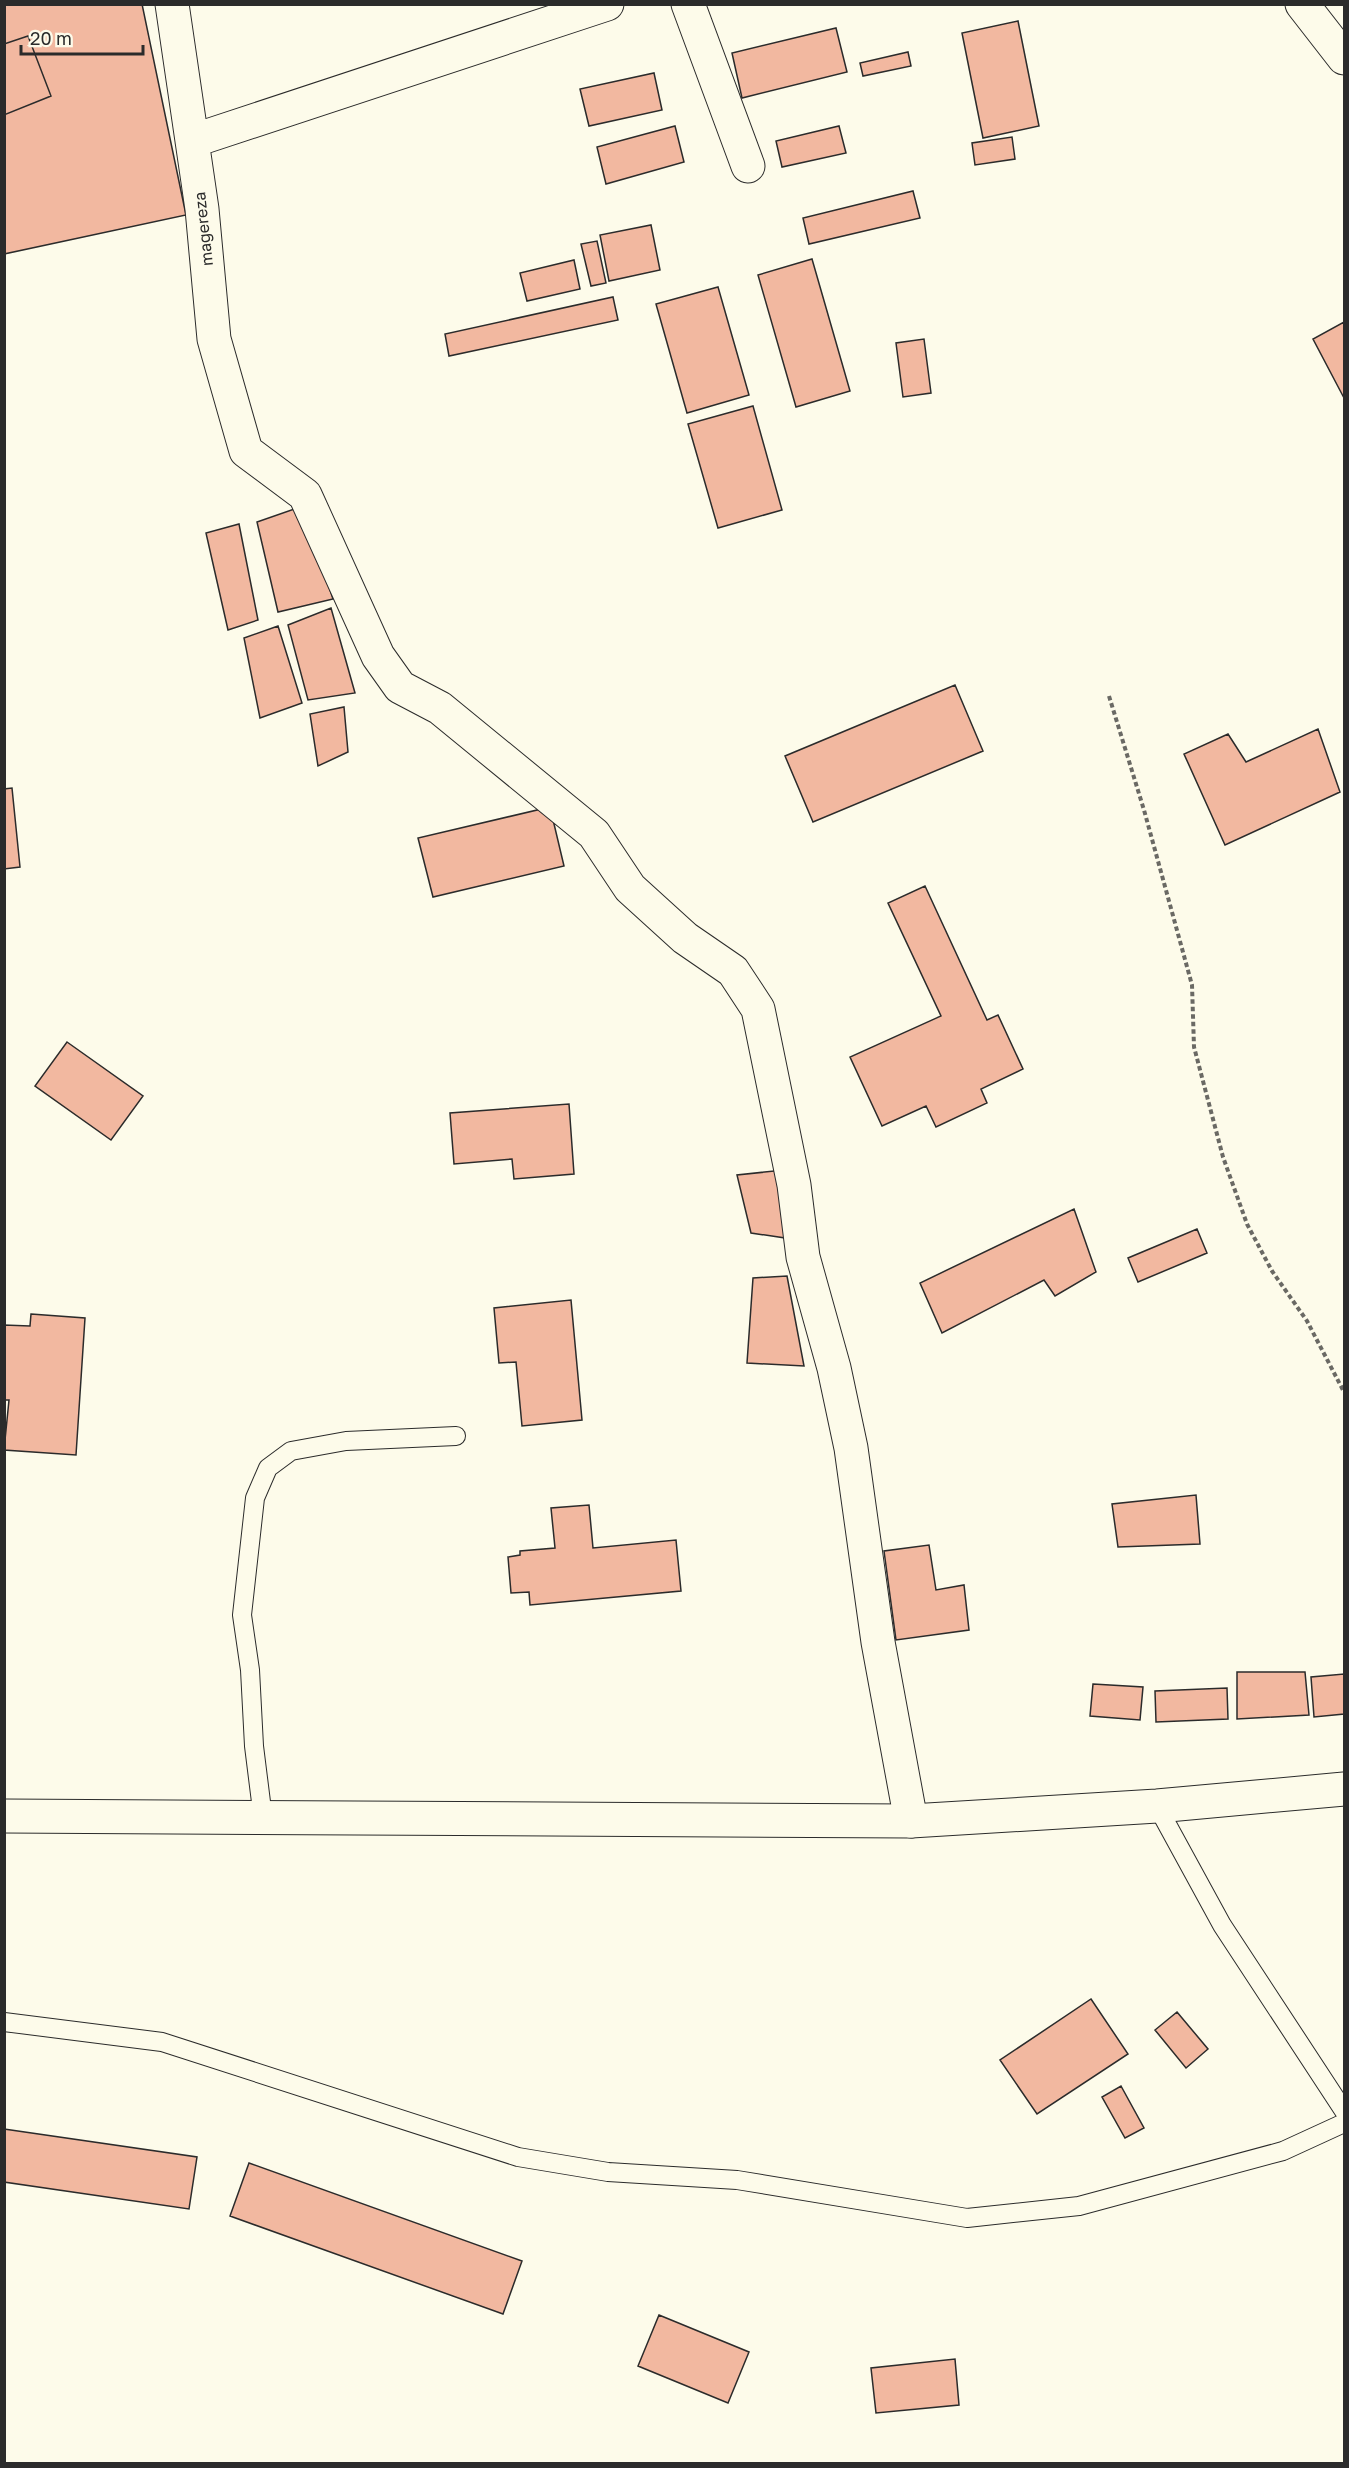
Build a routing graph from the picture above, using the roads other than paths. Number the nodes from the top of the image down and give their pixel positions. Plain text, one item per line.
1 (172, 4) edge
2 (607, 4) edge
3 (688, 4) edge
4 (1302, 4) edge
5 (1344, 58) edge
6 (192, 141) junction
7 (748, 166) dead end
8 (456, 1436) dead end
9 (1344, 1789) edge
10 (1157, 1806) junction
11 (4, 1816) edge
12 (263, 1818) junction
13 (911, 1821) junction
14 (4, 2022) edge
15 (1344, 2111) edge
16 (1344, 2124) edge

1 - 6 street, magereza
2 - 6 street
3 - 7 street
4 - 5 street
6 - 13 street, magereza
8 - 12 lane
9 - 10 street
10 - 13 street
10 - 15 lane
11 - 12 street
12 - 13 street
14 - 16 lane

